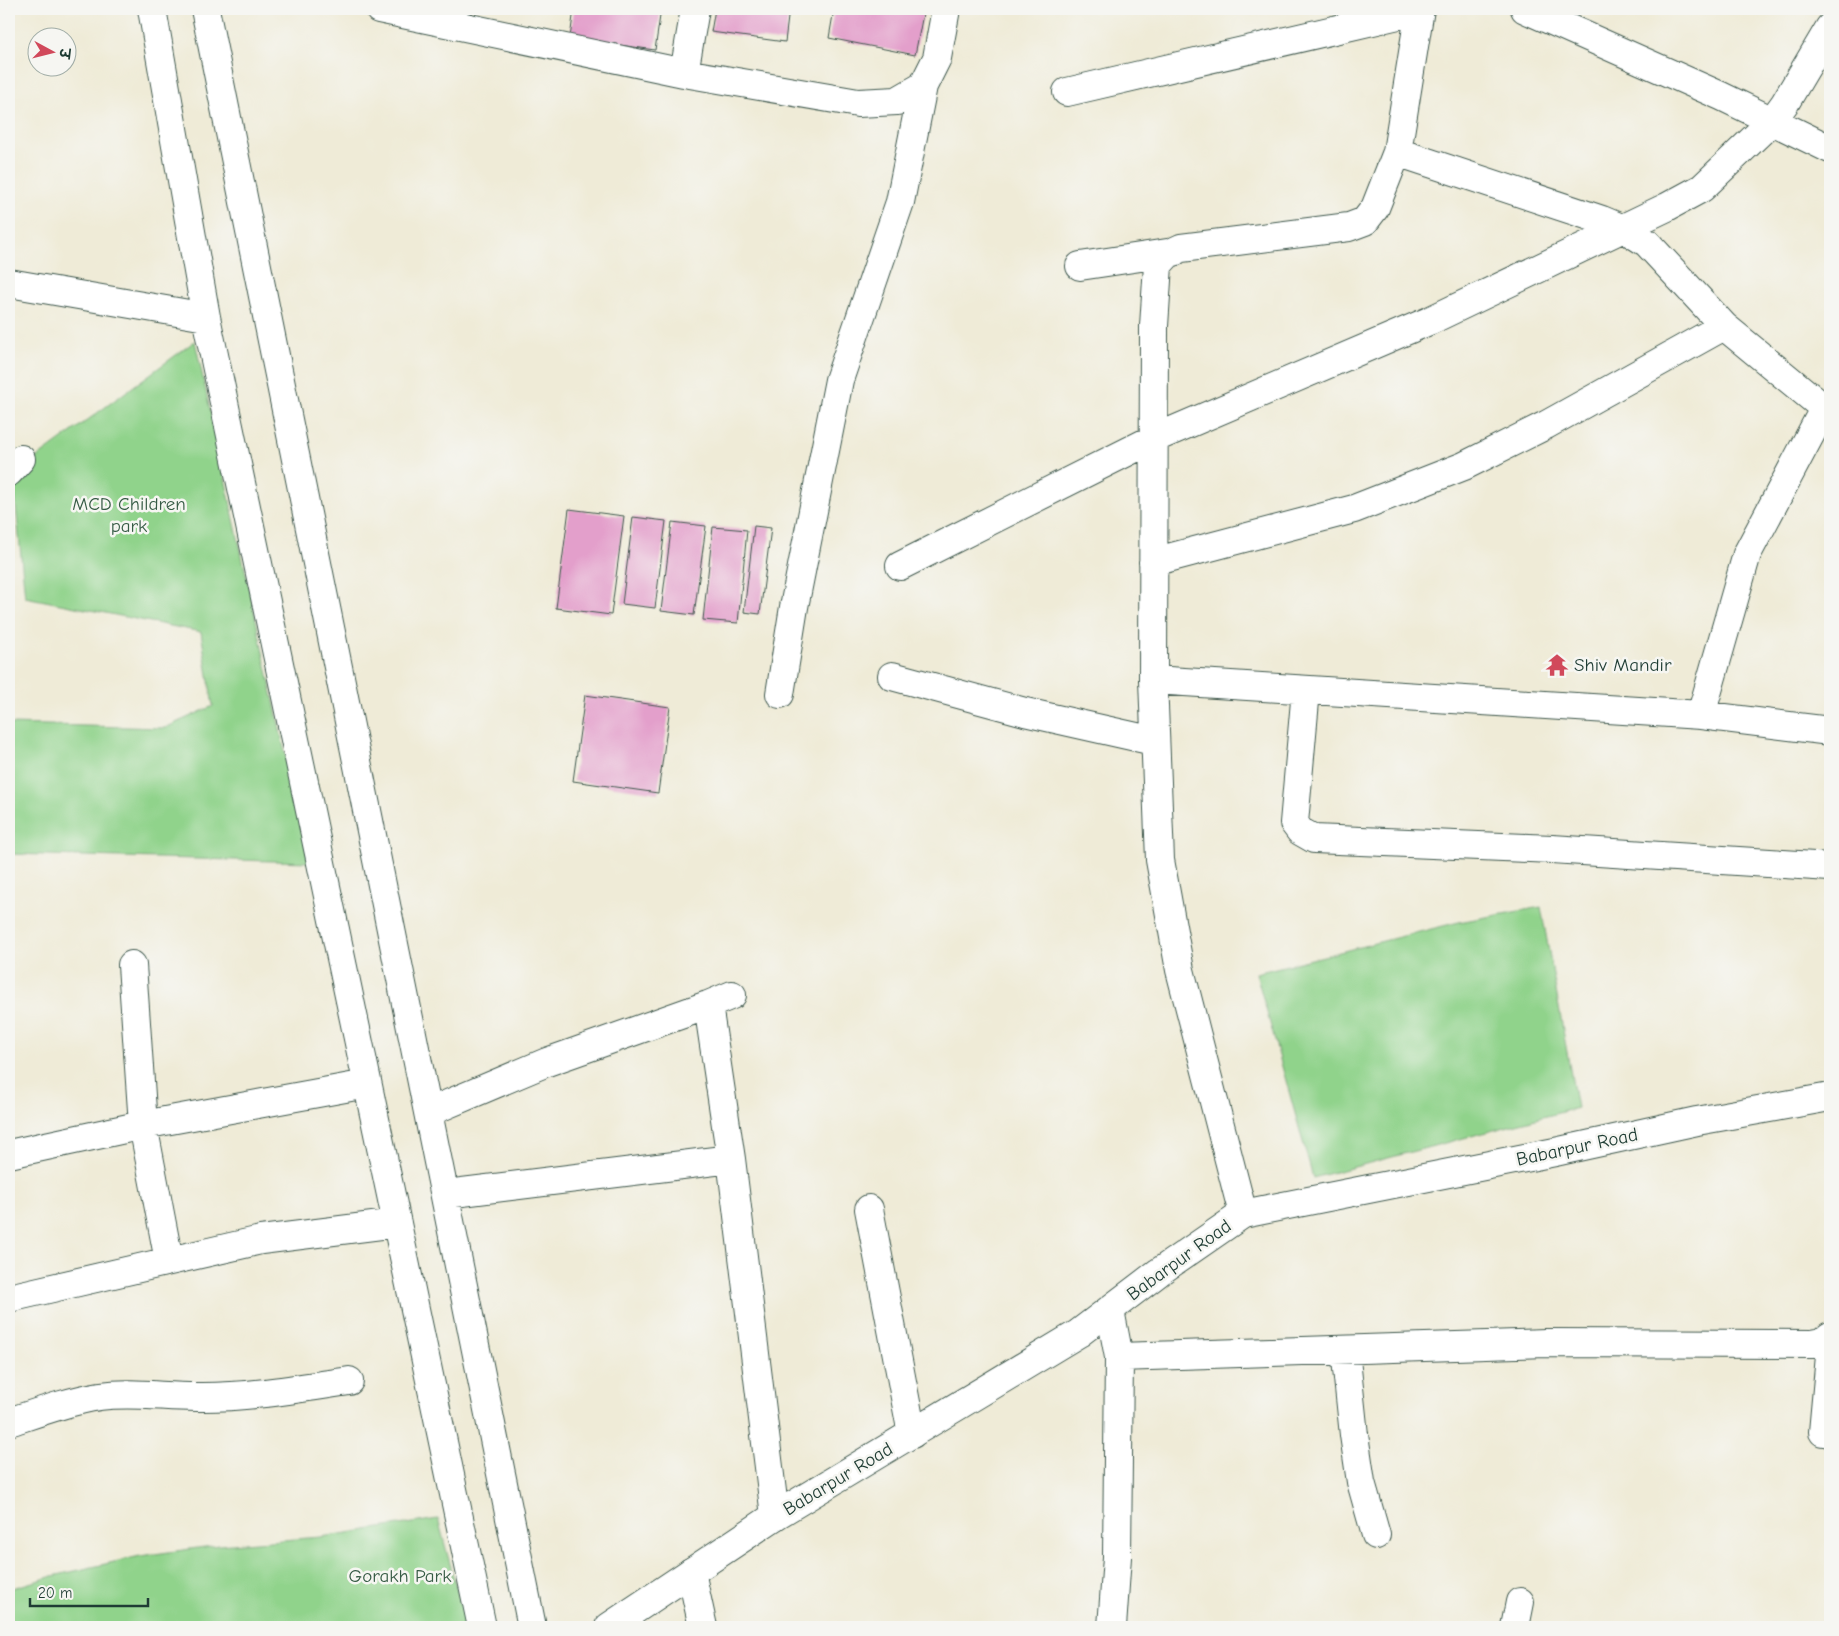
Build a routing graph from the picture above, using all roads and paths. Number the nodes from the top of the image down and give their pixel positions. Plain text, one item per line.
1 (152, 9) edge
2 (205, 9) edge
3 (379, 9) edge
4 (696, 9) edge
5 (946, 9) edge
6 (1420, 9) edge
7 (1526, 9) edge
8 (486, 19) edge
9 (1827, 40) edge
10 (684, 73) junction
11 (923, 86) junction
12 (1067, 92) dead end
13 (1772, 120) junction
14 (1830, 149) edge
15 (1397, 152) junction
16 (1621, 228) junction
17 (1174, 252) junction
18 (1080, 266) dead end
19 (9, 283) edge
20 (206, 316) junction
21 (1724, 326) junction
22 (1827, 411) edge
23 (1153, 439) junction
24 (1152, 562) junction
25 (900, 566) dead end
26 (892, 676) dead end
27 (1153, 680) junction
28 (1306, 690) junction
29 (780, 694) dead end
30 (1701, 715) junction
31 (1830, 732) edge
32 (1154, 741) junction
33 (1830, 867) edge
34 (132, 965) dead end
35 (368, 1084) junction
36 (1830, 1099) edge
37 (429, 1112) junction
38 (143, 1125) junction
39 (9, 1154) edge
40 (731, 1159) junction
41 (446, 1194) junction
42 (869, 1209) dead end
43 (1243, 1214) junction
44 (397, 1223) junction
45 (169, 1260) junction
46 (9, 1298) edge
47 (1110, 1310) junction
48 (1830, 1336) edge
49 (1345, 1350) junction
50 (1830, 1356) edge
51 (1119, 1357) junction
52 (349, 1382) dead end
53 (9, 1422) edge
54 (1830, 1433) edge
55 (912, 1434) junction
56 (775, 1516) junction
57 (1376, 1536) dead end
58 (691, 1572) junction
59 (482, 1627) edge
60 (532, 1627) edge
61 (609, 1627) edge
62 (703, 1627) edge
63 (1112, 1627) edge

1 - 20 street
2 - 37 street
3 - 8 street
4 - 10 street
5 - 11 street
6 - 12 street
6 - 15 street
7 - 13 street
8 - 10 street
9 - 13 street
10 - 11 street
11 - 29 street
13 - 14 street
13 - 16 street
15 - 16 street
15 - 17 street
16 - 21 street
16 - 23 street
17 - 18 street
17 - 23 street
19 - 20 street
20 - 35 street
21 - 22 street
21 - 24 street
22 - 30 street
23 - 24 street
23 - 25 street
24 - 27 street
26 - 32 street
27 - 28 street
27 - 32 street
28 - 30 street
28 - 33 street
30 - 31 street
32 - 43 street
34 - 38 street
35 - 38 street
35 - 44 street
36 - 43 street, Babarpur Road
37 - 40 street
37 - 41 street
38 - 39 street
38 - 45 street
40 - 41 street
40 - 56 street
41 - 60 street
42 - 55 street
43 - 47 street, Babarpur Road
44 - 45 street
44 - 59 street
45 - 46 street
47 - 51 street
47 - 55 street, Babarpur Road
48 - 49 street
49 - 51 street
49 - 57 street
50 - 54 street
51 - 63 street
52 - 53 street
55 - 56 street, Babarpur Road
56 - 58 street, Babarpur Road
58 - 61 street, Babarpur Road
58 - 62 street

